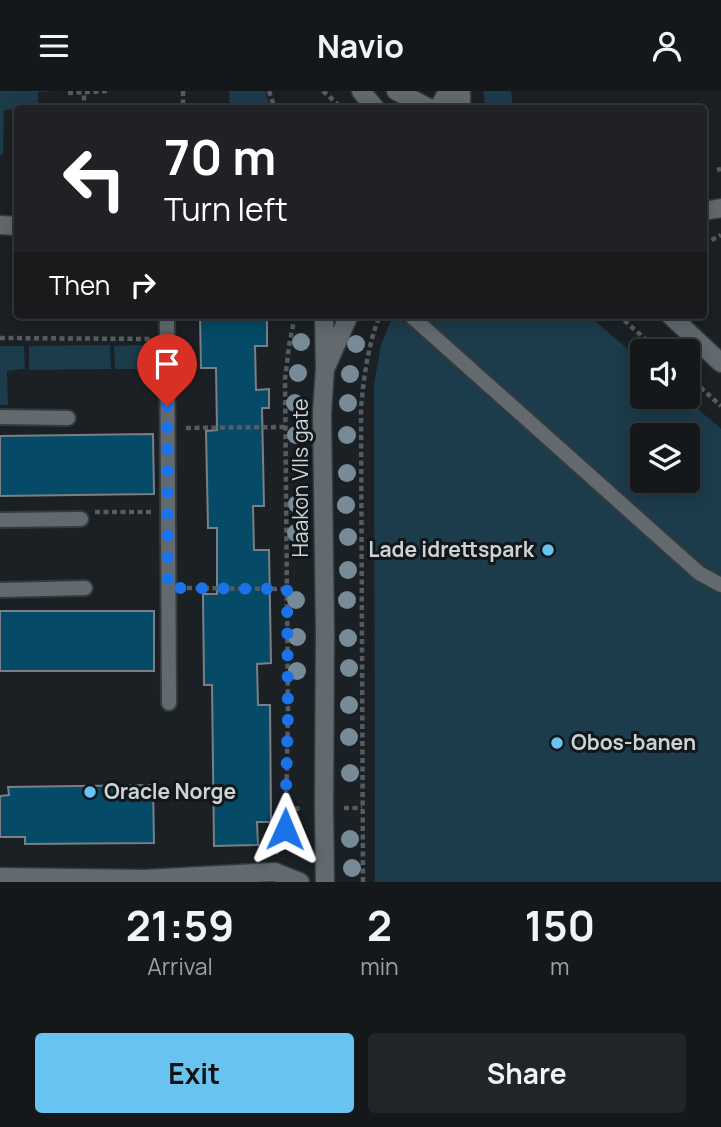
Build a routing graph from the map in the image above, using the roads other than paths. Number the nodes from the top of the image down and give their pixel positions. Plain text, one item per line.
1 (361, 91) edge
2 (396, 91) edge
3 (373, 105) edge
4 (423, 105) edge
5 (167, 319) edge
6 (324, 319) edge
7 (347, 319) edge
8 (414, 319) edge
9 (674, 319) edge
10 (721, 363) edge
11 (325, 368) junction
12 (0, 417) edge
13 (68, 418) dead end
14 (0, 520) edge
15 (81, 520) road end
16 (721, 585) edge
17 (85, 588) dead end
18 (0, 590) edge
19 (169, 703) dead end
20 (0, 877) edge
21 (300, 882) edge
22 (325, 882) edge

1 - 3 main road
2 - 4 main road
5 - 19 lane
6 - 11 main road, Haakon VIIs gate
7 - 11 main road, Haakon VIIs gate
8 - 16 lane
9 - 10 main road
11 - 22 main road, Haakon VIIs gate
12 - 13 lane
14 - 15 lane
17 - 18 lane
20 - 21 main road

